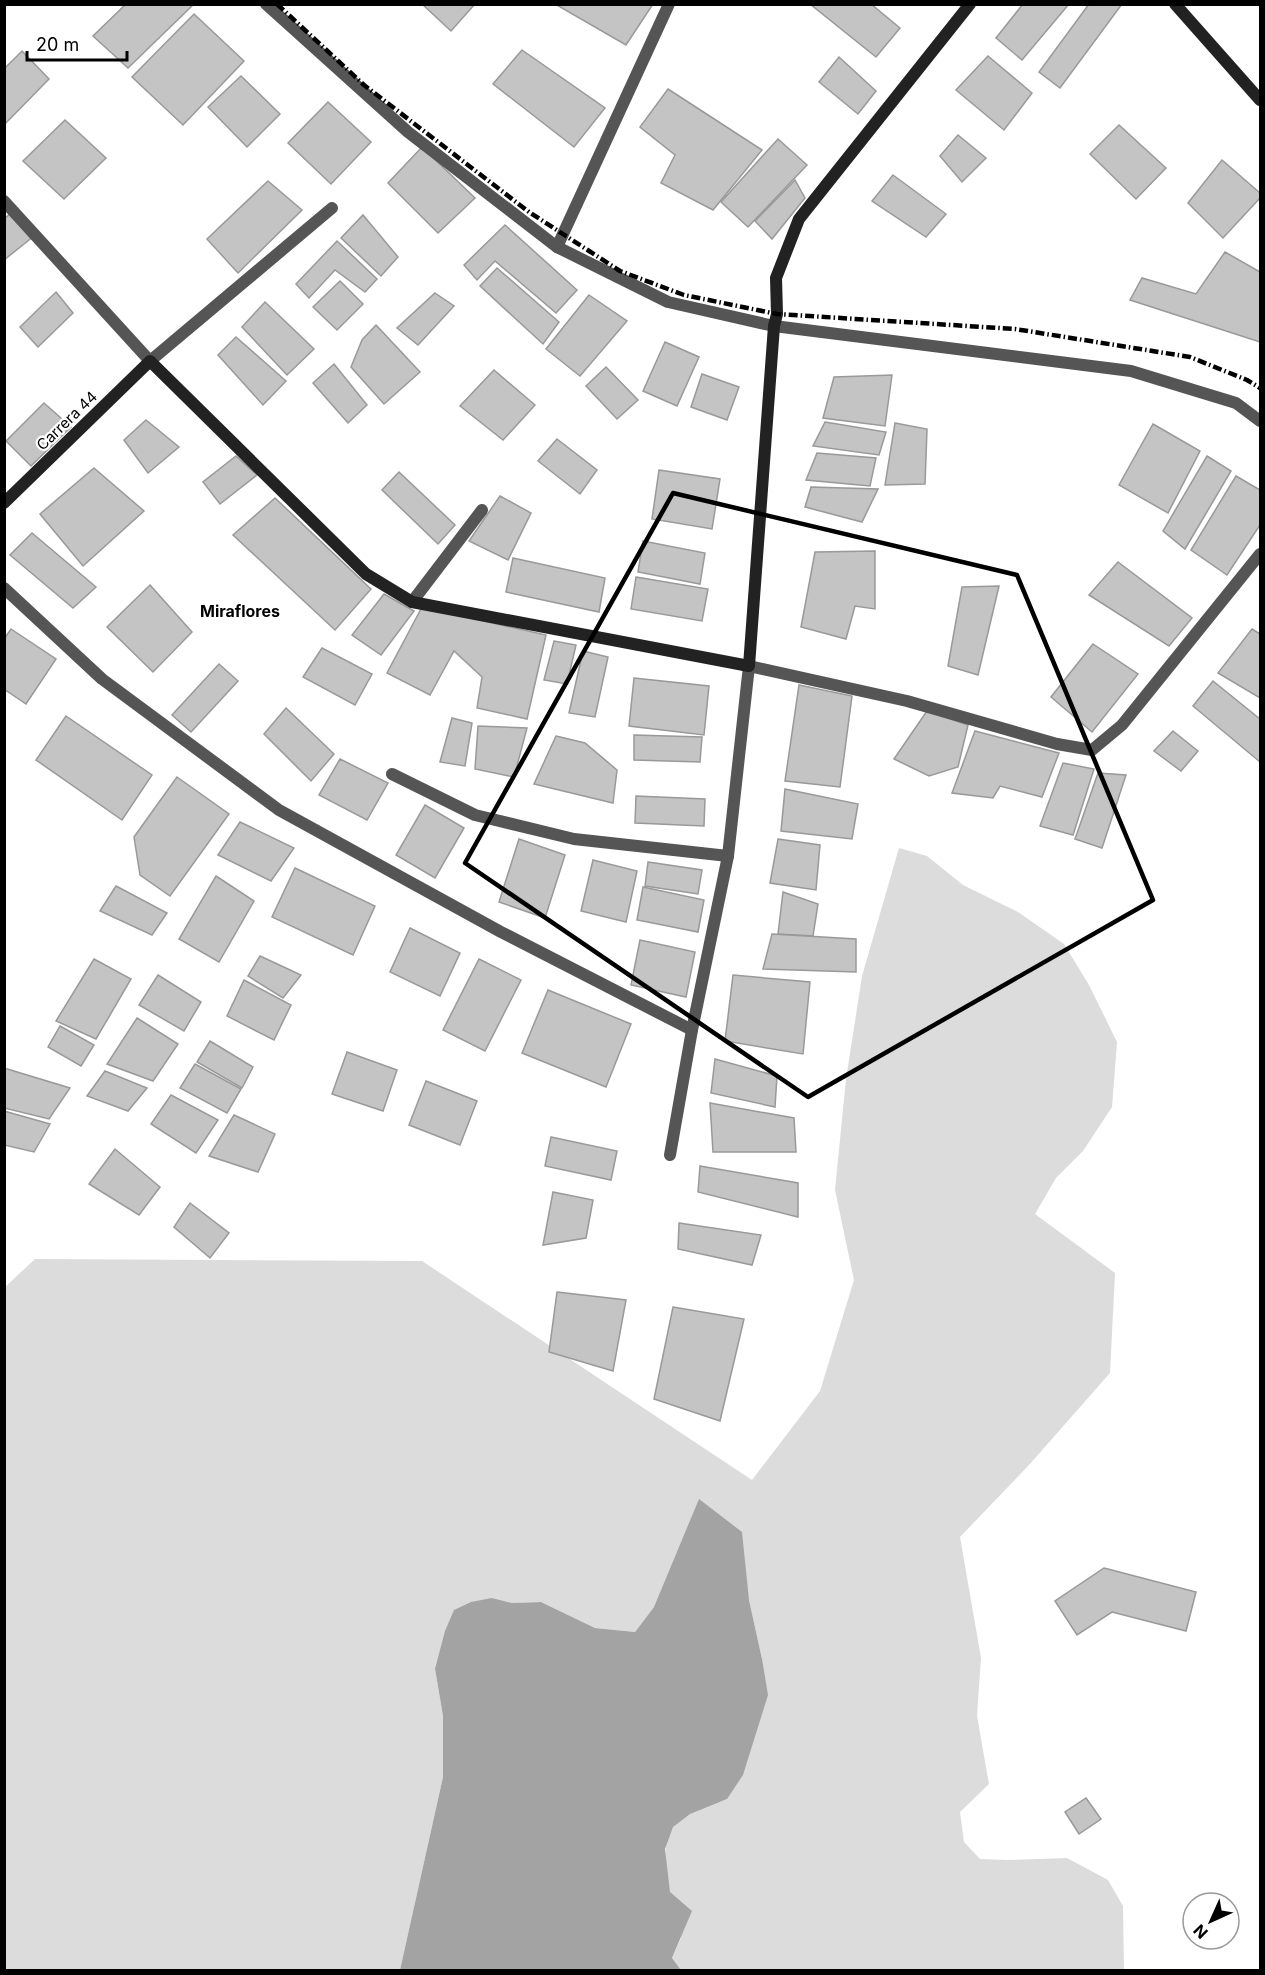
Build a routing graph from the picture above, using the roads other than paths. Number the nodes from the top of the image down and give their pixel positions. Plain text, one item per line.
1 (266, 4) edge
2 (669, 4) edge
3 (970, 4) edge
4 (1175, 4) edge
5 (1260, 100) edge
6 (4, 201) edge
7 (332, 208) dead end
8 (557, 247) junction
9 (774, 326) junction
10 (150, 361) junction
11 (1260, 421) edge
12 (4, 503) edge
13 (482, 510) dead end
14 (1260, 554) edge
15 (4, 588) edge
16 (412, 602) junction
17 (750, 666) junction
18 (392, 774) dead end
19 (728, 856) junction
20 (692, 1030) junction
21 (670, 1155) dead end

1 - 8 street
2 - 8 street
3 - 9 main road
4 - 5 main road
6 - 10 street
7 - 10 street
8 - 9 street
9 - 11 street
9 - 17 main road
10 - 12 main road, Carrera 44
10 - 16 main road
13 - 16 street
14 - 17 street
15 - 20 street
16 - 17 main road
17 - 19 street
18 - 19 street
19 - 20 street
20 - 21 street

